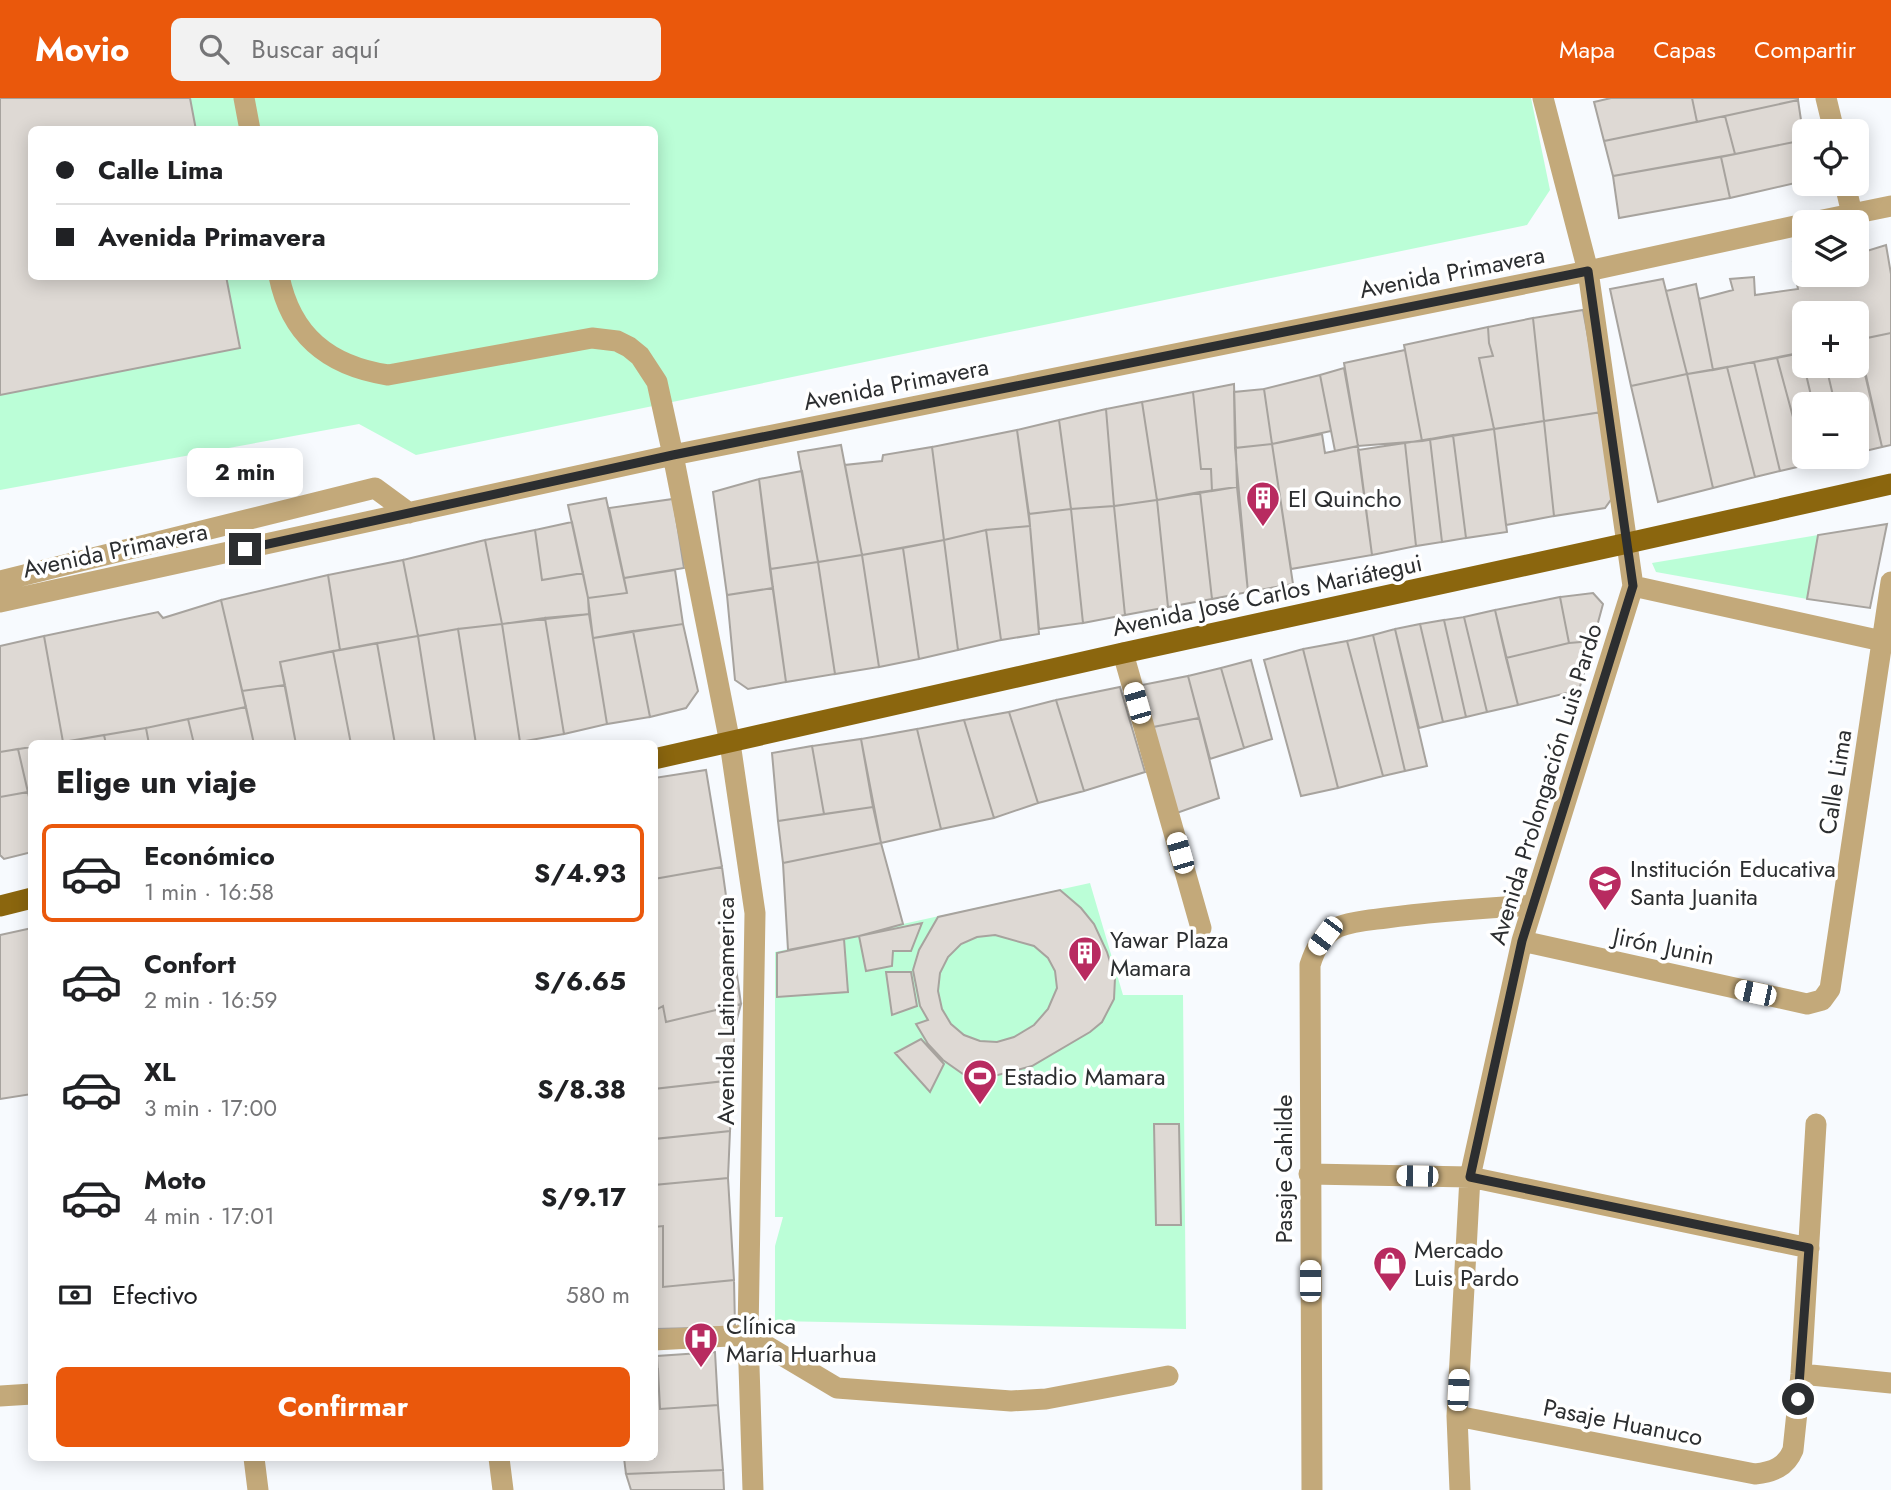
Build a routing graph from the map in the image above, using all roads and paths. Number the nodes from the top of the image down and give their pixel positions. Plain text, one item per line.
1 (244, 98) edge
2 (1543, 98) edge
3 (1826, 98) edge
4 (1831, 119) edge
5 (249, 126) edge
6 (1891, 206) edge
7 (1869, 211) edge
8 (1792, 227) edge
9 (1588, 271) junction
10 (280, 280) edge
11 (673, 455) junction
12 (1891, 484) edge
13 (409, 513) junction
14 (1628, 543) junction
15 (0, 581) edge
16 (1891, 582) edge
17 (1633, 586) junction
18 (0, 602) edge
19 (1887, 642) edge
20 (1123, 653) junction
21 (730, 743) junction
22 (658, 759) edge
23 (28, 899) edge
24 (1533, 905) junction
25 (0, 906) edge
26 (1201, 928) dead end
27 (1522, 941) junction
28 (1830, 989) joint
29 (1816, 1124) dead end
30 (1309, 1174) junction
31 (1470, 1177) junction
32 (1809, 1248) junction
33 (748, 1335) junction
34 (658, 1340) edge
35 (1801, 1374) junction
36 (1168, 1376) dead end
37 (1891, 1383) edge
38 (28, 1394) edge
39 (0, 1396) edge
40 (1457, 1416) junction
41 (254, 1461) edge
42 (499, 1461) edge
43 (258, 1490) edge
44 (503, 1490) edge
45 (753, 1490) edge
46 (1312, 1490) edge
47 (1460, 1490) edge

1 - 5 street
2 - 9 street, Avenida Prolongación Luis Pardo
3 - 4 street
6 - 7 street
8 - 9 street, Avenida Primavera
9 - 11 street, Avenida Primavera
9 - 14 street, Avenida Prolongación Luis Pardo
10 - 11 street, Avenida Latinoamerica
11 - 13 street, Avenida Primavera
11 - 21 street, Avenida Latinoamerica
12 - 14 main road, Avenida José Carlos Mariátegui
13 - 15 street
13 - 18 street, Avenida Primavera
14 - 17 street, Avenida Prolongación Luis Pardo
14 - 20 main road, Avenida José Carlos Mariátegui
16 - 19 street, Calle Lima
17 - 19 street
17 - 24 street, Avenida Prolongación Luis Pardo
19 - 28 street, Calle Lima
20 - 21 main road, Avenida José Carlos Mariátegui
20 - 26 street
21 - 22 main road, Avenida José Carlos Mariátegui
21 - 33 street, Avenida Latinoamerica
23 - 25 main road
24 - 27 street, Avenida Prolongación Luis Pardo
24 - 30 street, Pasaje Cahilde
27 - 28 street, Jirón Junin
27 - 31 street, Avenida Prolongación Luis Pardo
29 - 32 street
30 - 31 street
30 - 46 street, Pasaje Cahilde
31 - 32 street
31 - 40 street, Avenida Prolongación Luis Pardo
32 - 35 street
33 - 34 street
33 - 36 street
33 - 45 street, Avenida Latinoamerica
35 - 37 street
35 - 40 street, Pasaje Huanuco
38 - 39 street
40 - 47 street, Avenida Prolongación Luis Pardo
41 - 43 street
42 - 44 street

